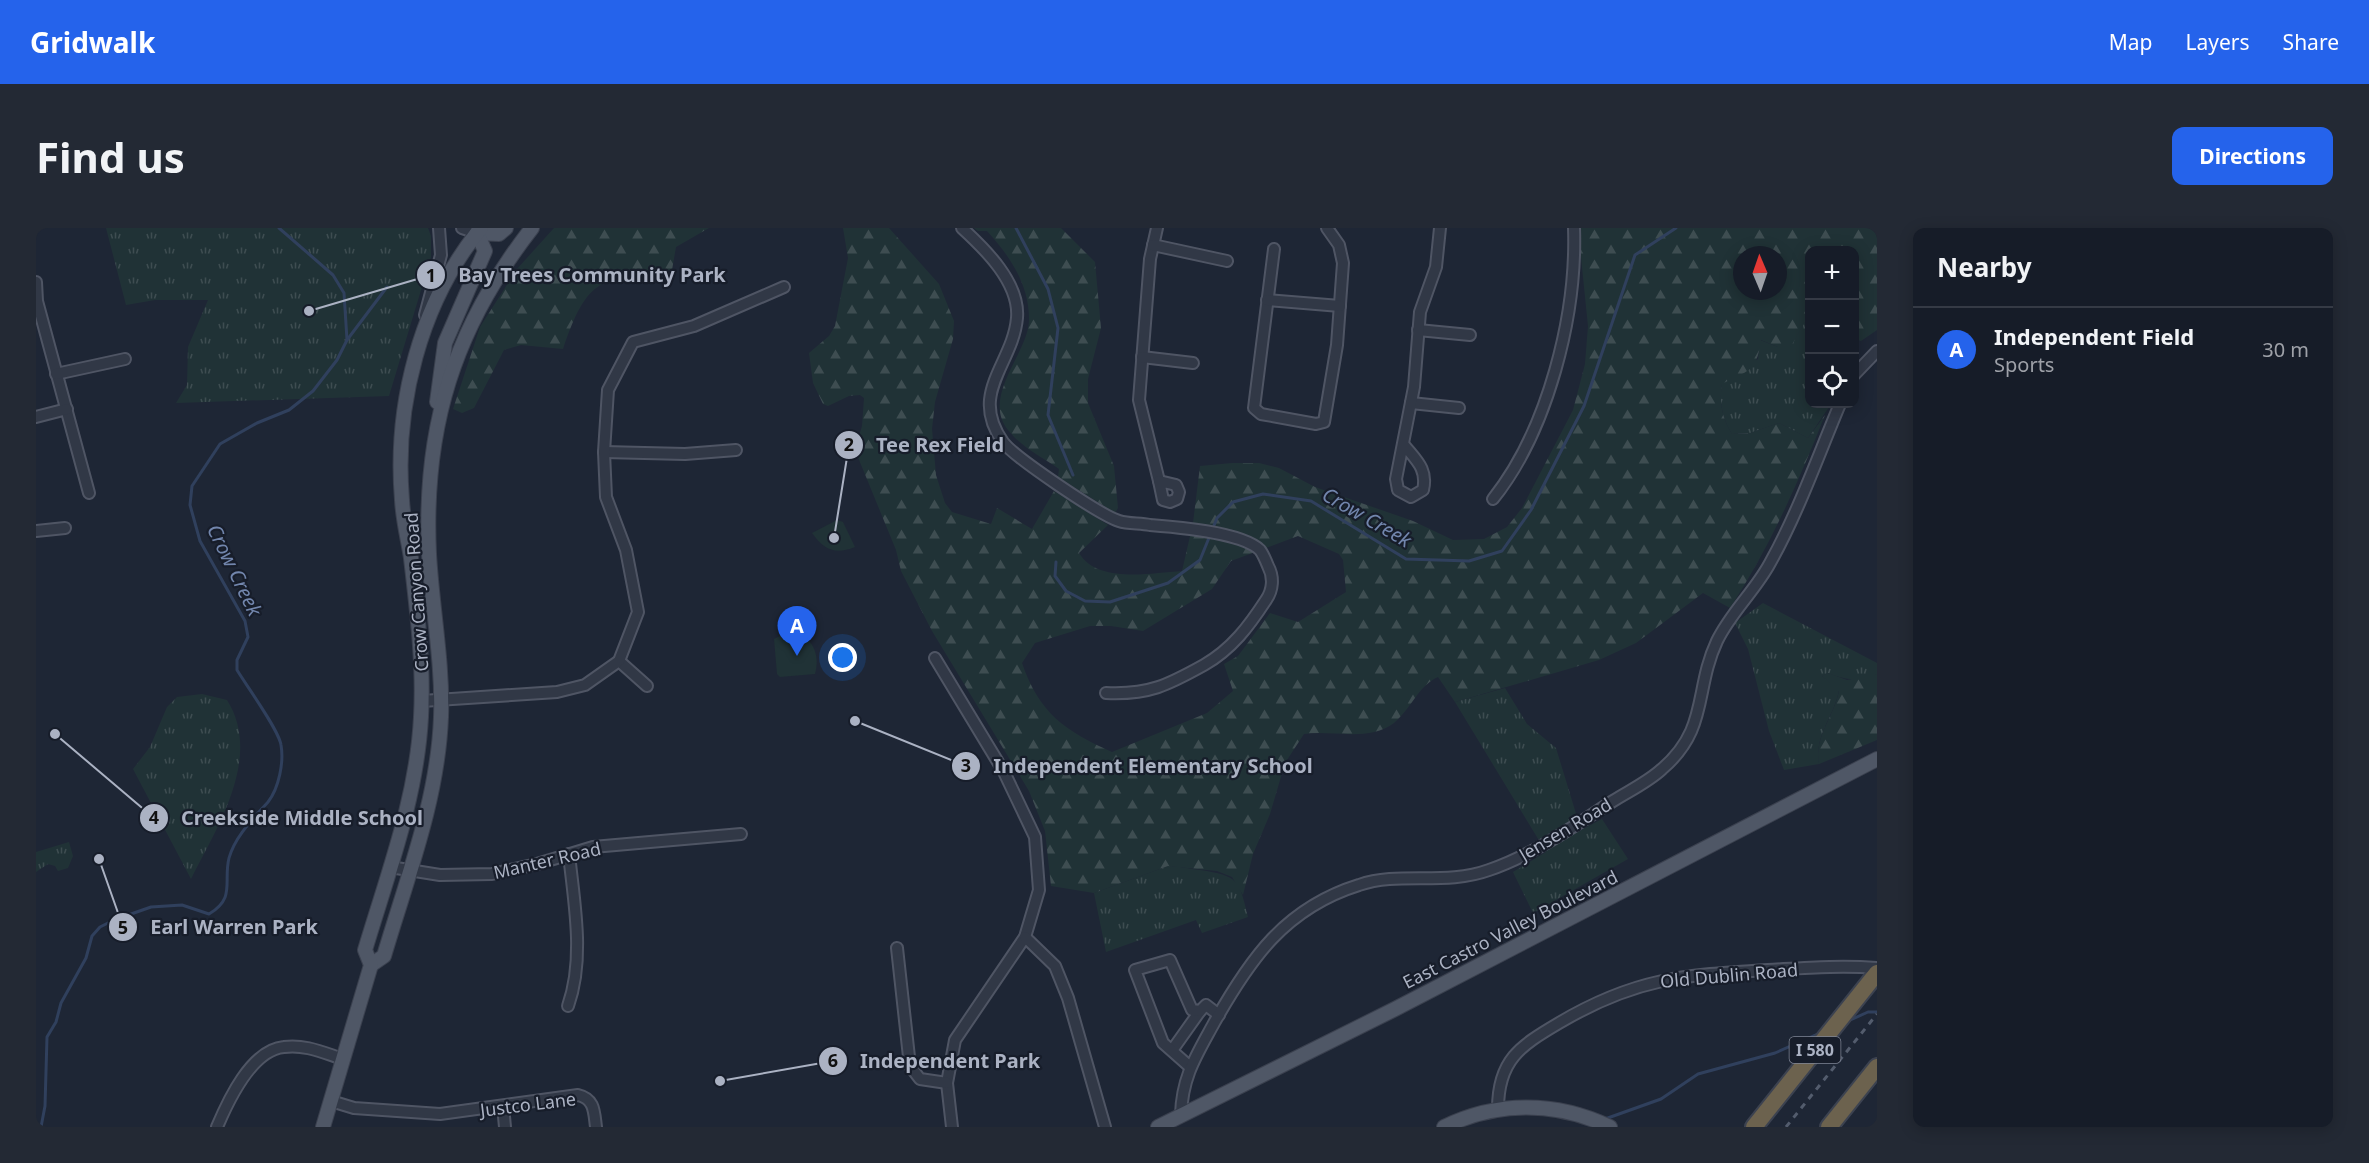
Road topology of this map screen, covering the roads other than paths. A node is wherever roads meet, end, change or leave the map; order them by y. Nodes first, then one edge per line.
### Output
1 (439, 228) edge
2 (462, 228) edge
3 (506, 228) edge
4 (532, 228) edge
5 (962, 228) edge
6 (1157, 228) edge
7 (1327, 228) edge
8 (1440, 228) edge
9 (1574, 228) edge
10 (477, 230) edge
11 (1153, 245) junction
12 (1274, 249) dead end
13 (1227, 261) dead end
14 (36, 282) edge
15 (784, 287) dead end
16 (1266, 300) junction
17 (37, 301) edge
18 (1340, 306) junction
19 (1418, 330) junction
20 (1470, 335) dead end
21 (418, 347) junction
22 (1877, 351) edge
23 (1142, 357) junction
24 (125, 358) dead end
25 (1193, 363) dead end
26 (1859, 370) edge
27 (56, 374) junction
28 (1411, 403) junction
29 (1460, 408) dead end
30 (1838, 408) edge
31 (67, 409) junction
32 (36, 417) edge
33 (436, 425) junction
34 (1404, 445) dead end
35 (736, 450) dead end
36 (604, 452) junction
37 (1159, 481) dead end
38 (89, 493) dead end
39 (1493, 499) dead end
40 (64, 528) dead end
41 (36, 531) edge
42 (935, 658) dead end
43 (619, 661) junction
44 (647, 686) dead end
45 (1106, 693) dead end
46 (422, 701) junction
47 (441, 701) junction
48 (1877, 759) edge
49 (741, 834) dead end
50 (569, 854) junction
51 (390, 867) junction
52 (409, 871) junction
53 (1025, 937) junction
54 (897, 948) dead end
55 (372, 965) junction
56 (1877, 968) edge
57 (1877, 973) edge
58 (568, 1006) dead end
59 (1200, 1011) junction
60 (1219, 1015) junction
61 (1173, 1049) junction
62 (344, 1059) junction
63 (1190, 1066) junction
64 (1877, 1067) edge
65 (947, 1083) junction
66 (331, 1101) junction
67 (503, 1106) junction
68 (1504, 1108) junction
69 (1184, 1121) edge
70 (1833, 1122) edge
71 (217, 1127) edge
72 (323, 1127) edge
73 (505, 1127) edge
74 (596, 1127) edge
75 (952, 1127) edge
76 (1105, 1127) edge
77 (1158, 1127) edge
78 (1444, 1127) edge
79 (1610, 1127) edge
80 (1754, 1127) edge

1 - 21 street
2 - 10 street
3 - 10 main road
4 - 33 main road, Crow Canyon Road
5 - 45 street
6 - 11 street
7 - 18 street
8 - 19 street
9 - 39 street
10 - 21 main road, Crow Canyon Road
10 - 33 main road
11 - 13 street
11 - 23 street
12 - 16 street
14 - 17 street
15 - 36 street
16 - 18 street
16 - 18 street
17 - 27 street
19 - 20 street
19 - 28 street
21 - 46 main road, Crow Canyon Road
22 - 26 street
23 - 25 street
23 - 37 street
24 - 27 street
27 - 31 street
28 - 29 street
28 - 34 street
30 - 60 street, Jensen Road
31 - 32 street
31 - 38 street
33 - 47 main road, Crow Canyon Road
35 - 36 street
36 - 43 street
40 - 41 street
42 - 53 street
43 - 44 street
43 - 47 street
46 - 47 street
46 - 51 main road, Crow Canyon Road
47 - 52 main road, Crow Canyon Road
48 - 69 main road, East Castro Valley Boulevard
49 - 50 street, Manter Road
50 - 52 street, Manter Road
50 - 58 street
51 - 52 street, Manter Road
51 - 55 main road, Crow Canyon Road
52 - 55 main road, Crow Canyon Road
53 - 65 street
53 - 76 street
54 - 65 street
55 - 62 main road, Crow Canyon Road
56 - 68 street, Old Dublin Road
57 - 80 highway, I 580
59 - 60 street
59 - 61 street
59 - 61 street
60 - 63 street, Jensen Road
61 - 63 street
62 - 66 main road, Crow Canyon Road
62 - 71 street
63 - 69 street, Jensen Road
64 - 70 highway
65 - 75 street
66 - 67 street, Justco Lane
66 - 72 main road, Crow Canyon Road
67 - 73 street
67 - 74 street, Justco Lane
68 - 78 main road
68 - 79 main road
69 - 77 main road, East Castro Valley Boulevard

